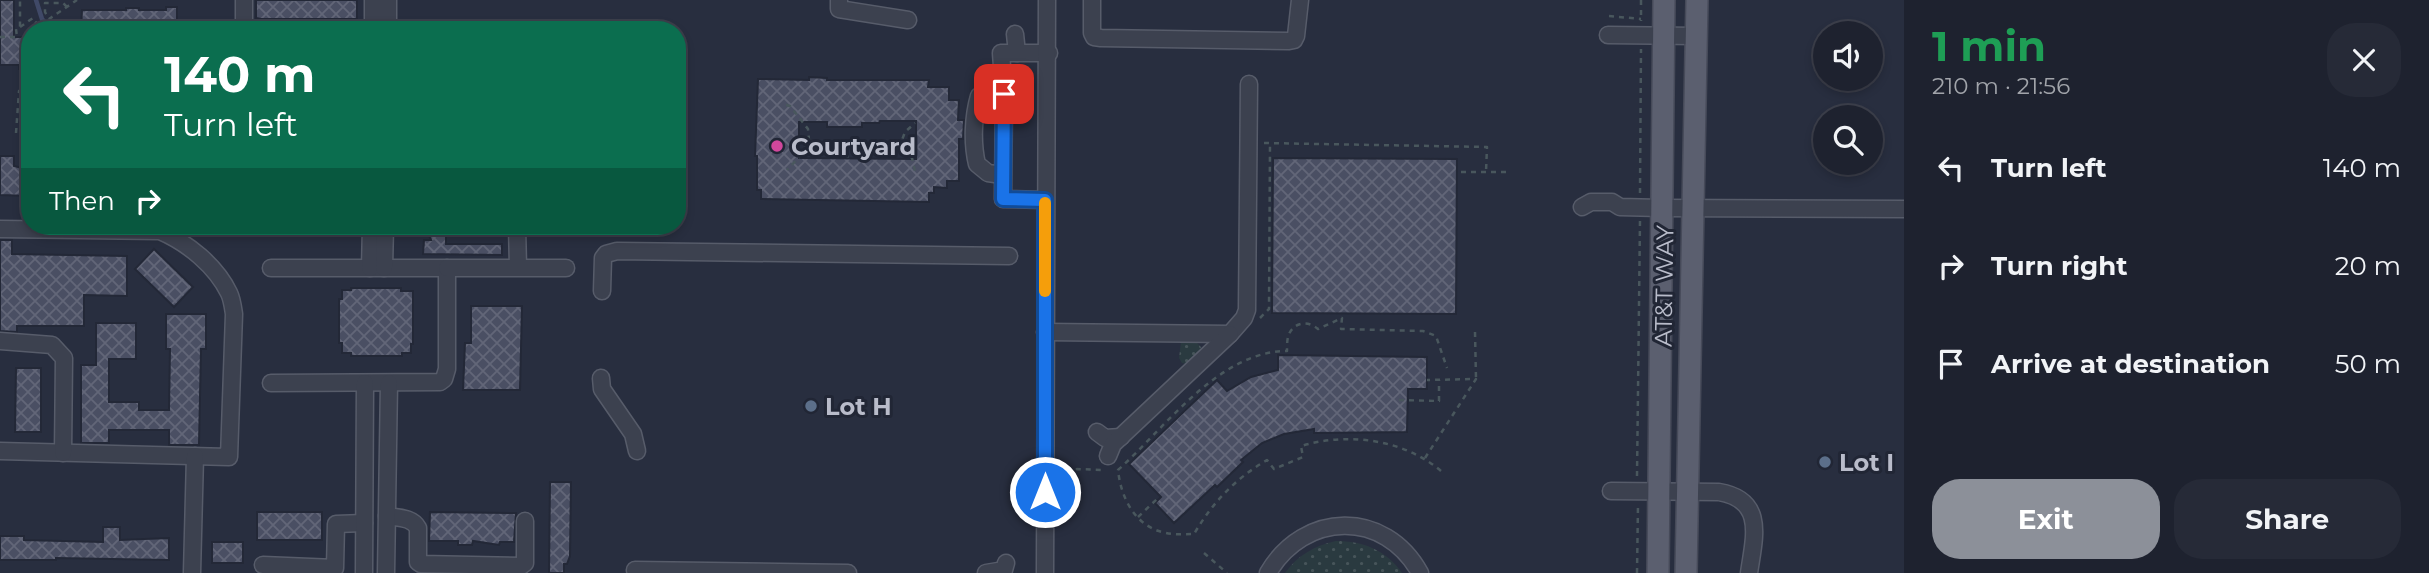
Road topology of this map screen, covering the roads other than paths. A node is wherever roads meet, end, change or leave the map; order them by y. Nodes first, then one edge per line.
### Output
1 (244, 0) edge
2 (373, 0) edge
3 (388, 0) edge
4 (839, 0) edge
5 (1047, 0) edge
6 (1092, 0) edge
7 (1300, 0) edge
8 (1664, 0) edge
9 (1696, 0) edge
10 (908, 20) dead end
11 (244, 21) edge
12 (373, 21) edge
13 (388, 21) edge
14 (1015, 34) dead end
15 (1608, 35) dead end
16 (1663, 36) junction
17 (1696, 36) junction
18 (1017, 53) junction
19 (1049, 53) junction
20 (1249, 84) dead end
21 (1004, 94) junction
22 (1002, 175) junction
23 (1045, 200) junction
24 (1576, 207) dead end
25 (1692, 208) junction
26 (1904, 209) edge
27 (1651, 212) junction
28 (0, 229) edge
29 (21, 229) edge
30 (168, 235) edge
31 (372, 235) edge
32 (383, 235) edge
33 (517, 235) edge
34 (1009, 256) dead end
35 (518, 267) junction
36 (271, 268) dead end
37 (377, 268) junction
38 (447, 268) junction
39 (566, 268) dead end
40 (602, 291) dead end
41 (1045, 332) junction
42 (1230, 334) junction
43 (0, 341) edge
44 (601, 378) dead end
45 (271, 383) dead end
46 (365, 383) junction
47 (389, 383) junction
48 (1097, 432) dead end
49 (1121, 437) junction
50 (636, 450) dead end
51 (0, 451) edge
52 (63, 453) junction
53 (203, 457) junction
54 (1107, 463) road end
55 (1611, 491) dead end
56 (1659, 491) junction
57 (1687, 491) junction
58 (387, 516) junction
59 (525, 521) dead end
60 (364, 523) junction
61 (1006, 564) dead end
62 (263, 565) dead end
63 (470, 569) edge
64 (635, 570) dead end
65 (192, 573) edge
66 (364, 573) edge
67 (386, 573) edge
68 (848, 573) edge
69 (986, 573) edge
70 (1045, 573) edge
71 (1268, 573) edge
72 (1420, 573) edge
73 (1658, 573) edge
74 (1686, 573) edge
75 (1749, 573) edge

1 - 11 street
2 - 12 street
3 - 13 street
4 - 10 street
5 - 19 street
6 - 7 street
8 - 16 main road, AT&T WAY
9 - 17 main road, AT&T WAY
14 - 18 street
15 - 16 street
16 - 17 street
16 - 27 main road, AT&T WAY
17 - 25 main road, AT&T WAY
18 - 19 street
18 - 21 street
19 - 23 street
20 - 42 street
21 - 22 street
21 - 22 street
22 - 23 street
23 - 41 street
24 - 27 street
25 - 26 street
25 - 27 street
25 - 57 main road, AT&T WAY
27 - 56 main road, AT&T WAY
28 - 29 street
30 - 53 street
31 - 37 street
32 - 37 street
33 - 35 street
34 - 40 street
35 - 38 street
35 - 39 street
36 - 37 street
37 - 38 street
38 - 47 street
41 - 42 street
41 - 70 street
42 - 49 street
43 - 52 street
44 - 50 street
45 - 46 street
46 - 47 street
46 - 60 street
47 - 58 street
48 - 49 street
49 - 54 street
51 - 52 street
52 - 53 street
53 - 65 street
55 - 56 street
56 - 57 street
56 - 73 main road, AT&T WAY
57 - 74 main road, AT&T WAY
57 - 75 street
58 - 63 street
58 - 67 street
59 - 63 street
60 - 62 street
60 - 66 street
61 - 69 street
64 - 68 street
71 - 72 street

